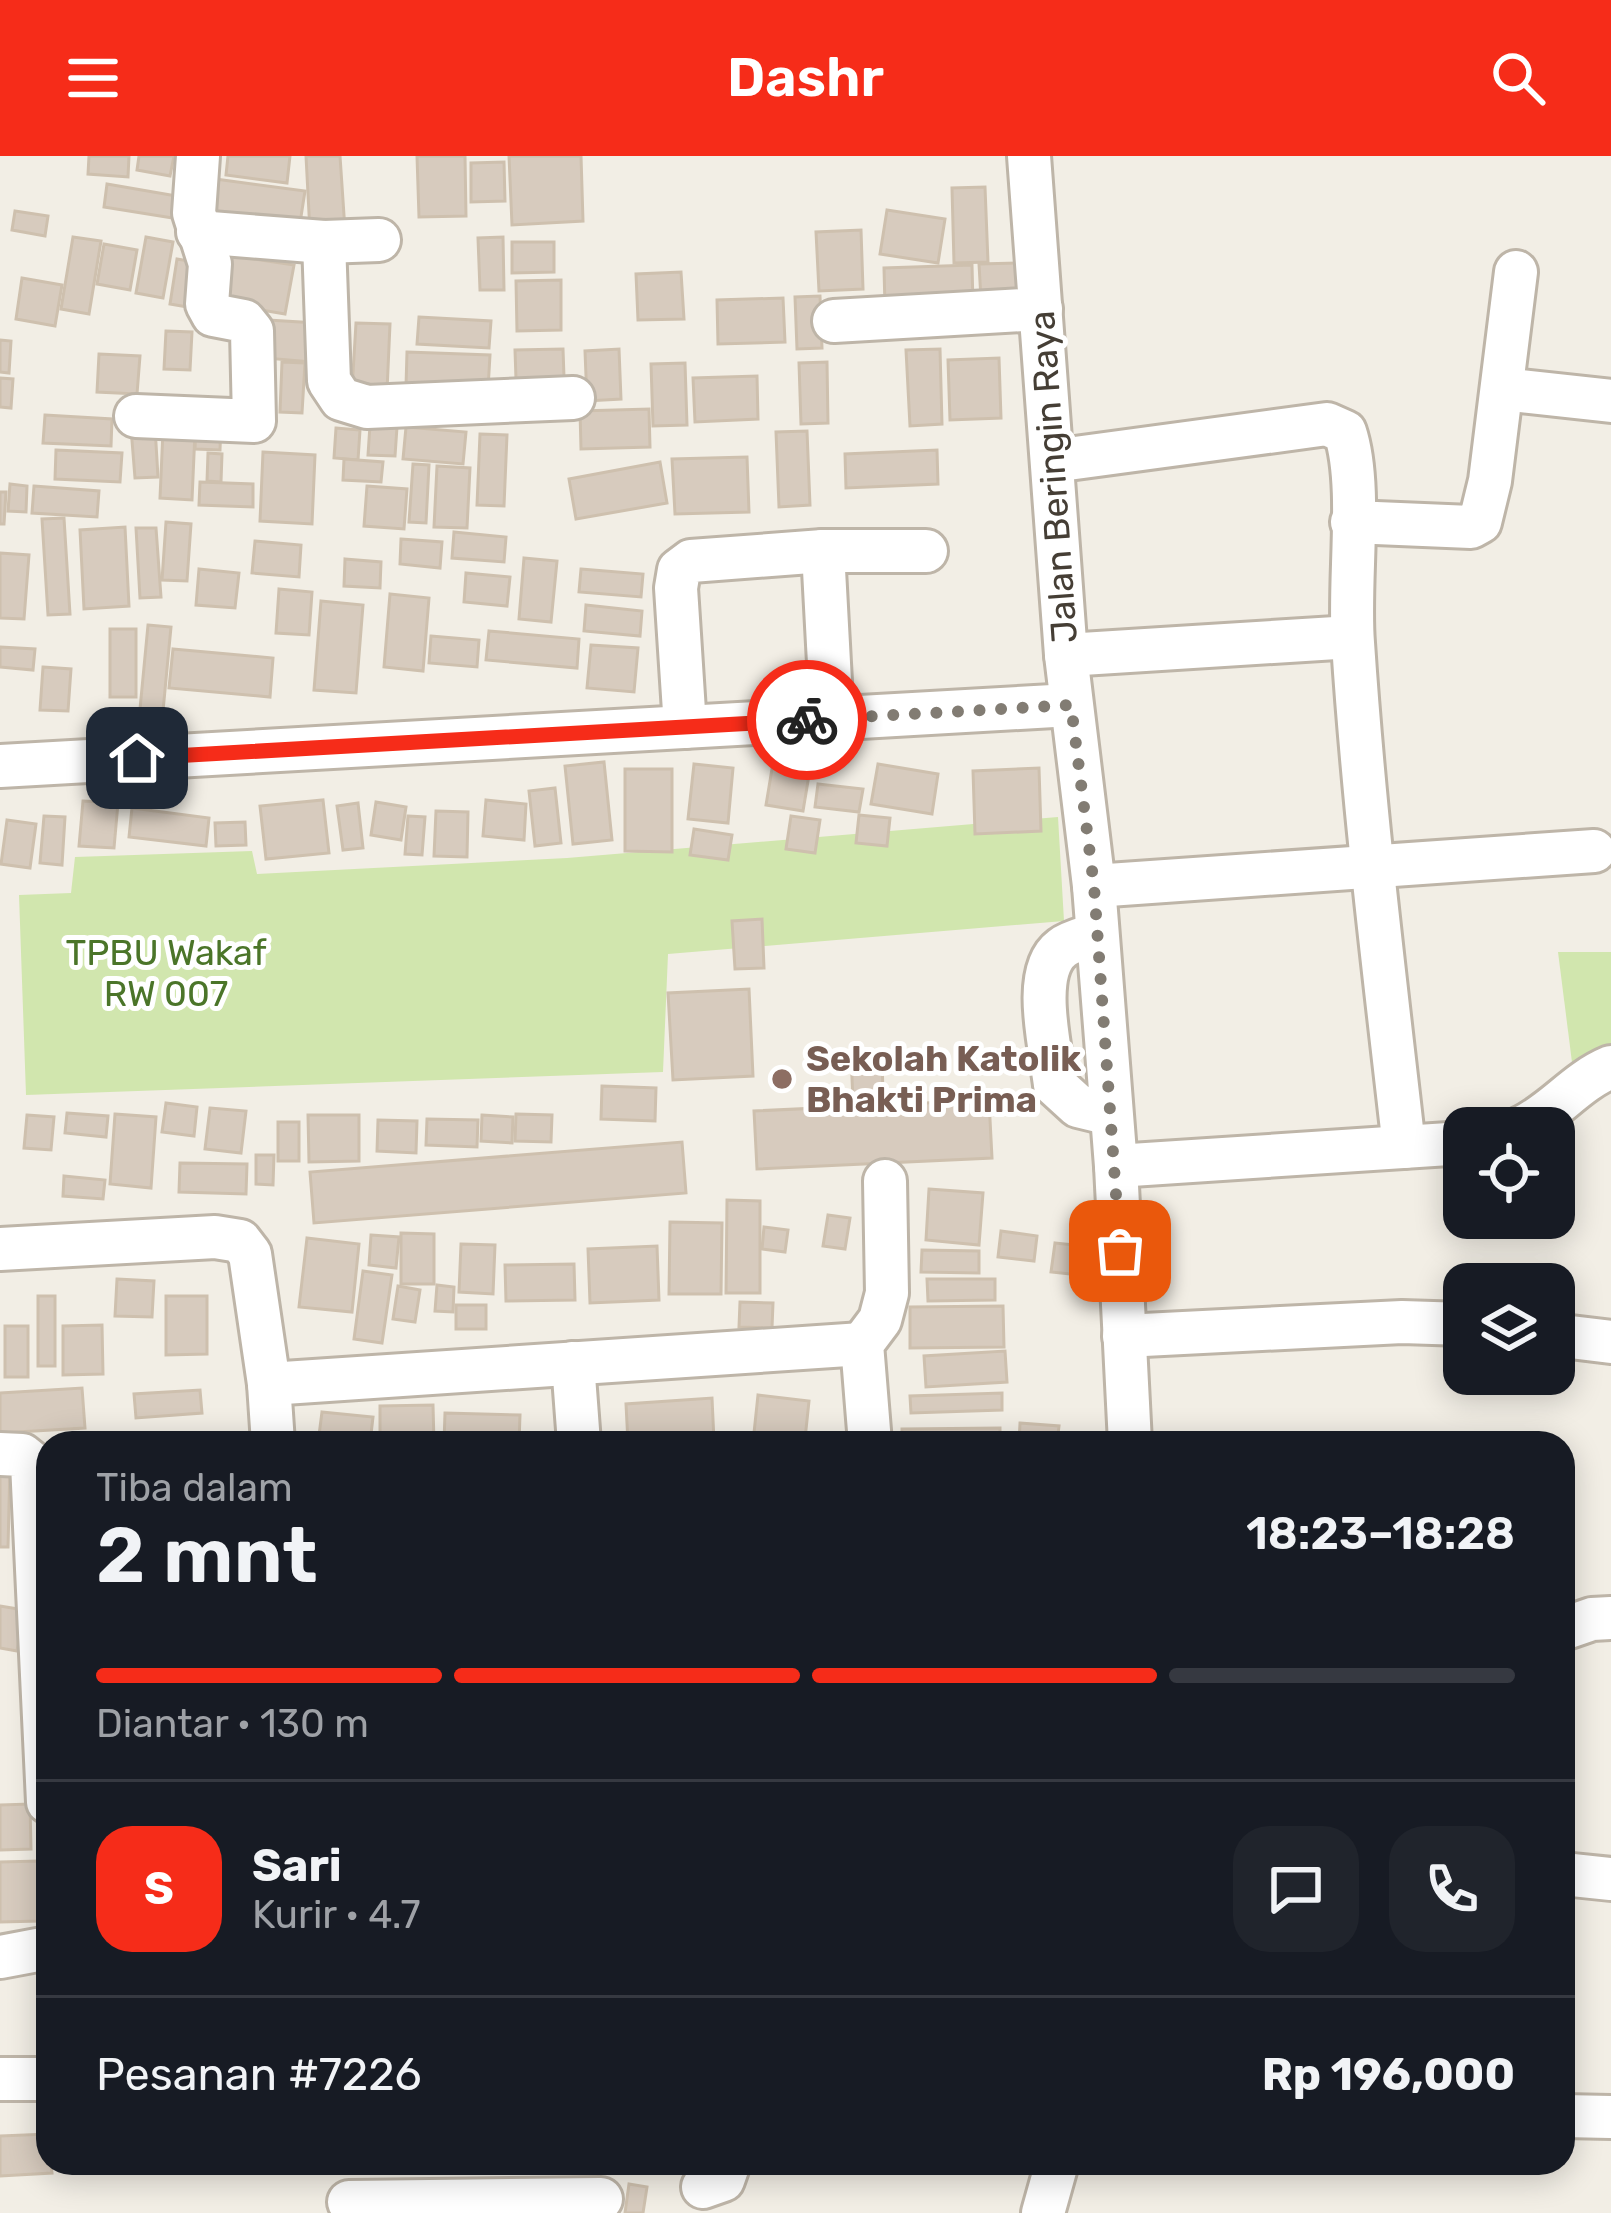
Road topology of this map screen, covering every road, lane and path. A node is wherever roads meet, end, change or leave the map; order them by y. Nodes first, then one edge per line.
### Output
1 (198, 156) edge
2 (1029, 156) edge
3 (198, 232) junction
4 (379, 240) dead end
5 (325, 242) junction
6 (1516, 272) dead end
7 (1041, 309) junction
8 (834, 321) dead end
9 (1502, 389) junction
10 (572, 398) dead end
11 (1611, 401) edge
12 (136, 416) dead end
13 (1053, 461) junction
14 (1352, 522) junction
15 (823, 551) junction
16 (926, 551) dead end
17 (1352, 637) junction
18 (1066, 655) junction
19 (1071, 705) junction
20 (832, 718) junction
21 (686, 727) junction
22 (0, 766) edge
23 (1594, 851) dead end
24 (1372, 865) junction
25 (1094, 886) junction
26 (1097, 934) junction
27 (1611, 1067) edge
28 (1554, 1107) edge
29 (1111, 1114) junction
30 (1443, 1144) edge
31 (1404, 1147) junction
32 (1116, 1166) junction
33 (886, 1181) dead end
34 (0, 1249) edge
35 (1443, 1323) edge
36 (1124, 1336) junction
37 (1575, 1338) edge
38 (1611, 1342) edge
39 (862, 1344) junction
40 (573, 1363) junction
41 (269, 1384) junction
42 (271, 1431) edge
43 (578, 1431) edge
44 (869, 1431) edge
45 (1129, 1431) edge
46 (0, 1454) edge
47 (36, 1548) edge
48 (1611, 1618) edge
49 (1575, 1625) edge
50 (1575, 1875) edge
51 (1611, 1879) edge
52 (36, 1950) edge
53 (0, 1957) edge
54 (0, 2079) edge
55 (36, 2079) edge
56 (1575, 2116) edge
57 (1611, 2117) edge
58 (1054, 2175) edge
59 (347, 2193) edge
60 (602, 2199) dead end
61 (1043, 2213) edge

1 - 3 street
2 - 7 street, Jalan Beringin Raya
3 - 5 street
3 - 12 street
4 - 5 street
5 - 10 street
6 - 9 street
7 - 8 street
7 - 13 street, Jalan Beringin Raya
9 - 11 street
9 - 14 street
13 - 14 street
13 - 18 street, Jalan Beringin Raya
14 - 17 street
15 - 16 street
15 - 20 street
15 - 21 street
17 - 18 street
17 - 24 street
18 - 19 street, Jalan Beringin Raya
19 - 20 street
19 - 25 street, Jalan Beringin Raya
20 - 21 street
21 - 22 street
23 - 24 street
24 - 25 street
24 - 31 street
25 - 26 street, Jalan Beringin Raya
26 - 29 street, Jalan Beringin Raya
26 - 29 street
27 - 28 street
29 - 32 street, Jalan Beringin Raya
30 - 31 street
31 - 32 street
32 - 36 street, Jalan Beringin Raya
33 - 39 street
34 - 41 street
35 - 36 street
36 - 45 street, Jalan Beringin Raya
37 - 38 street
39 - 40 street
39 - 44 street
40 - 41 street
40 - 43 street
41 - 42 street
46 - 47 street
48 - 49 street
50 - 51 street
52 - 53 street
54 - 55 street
56 - 57 street
58 - 61 street
59 - 60 street

